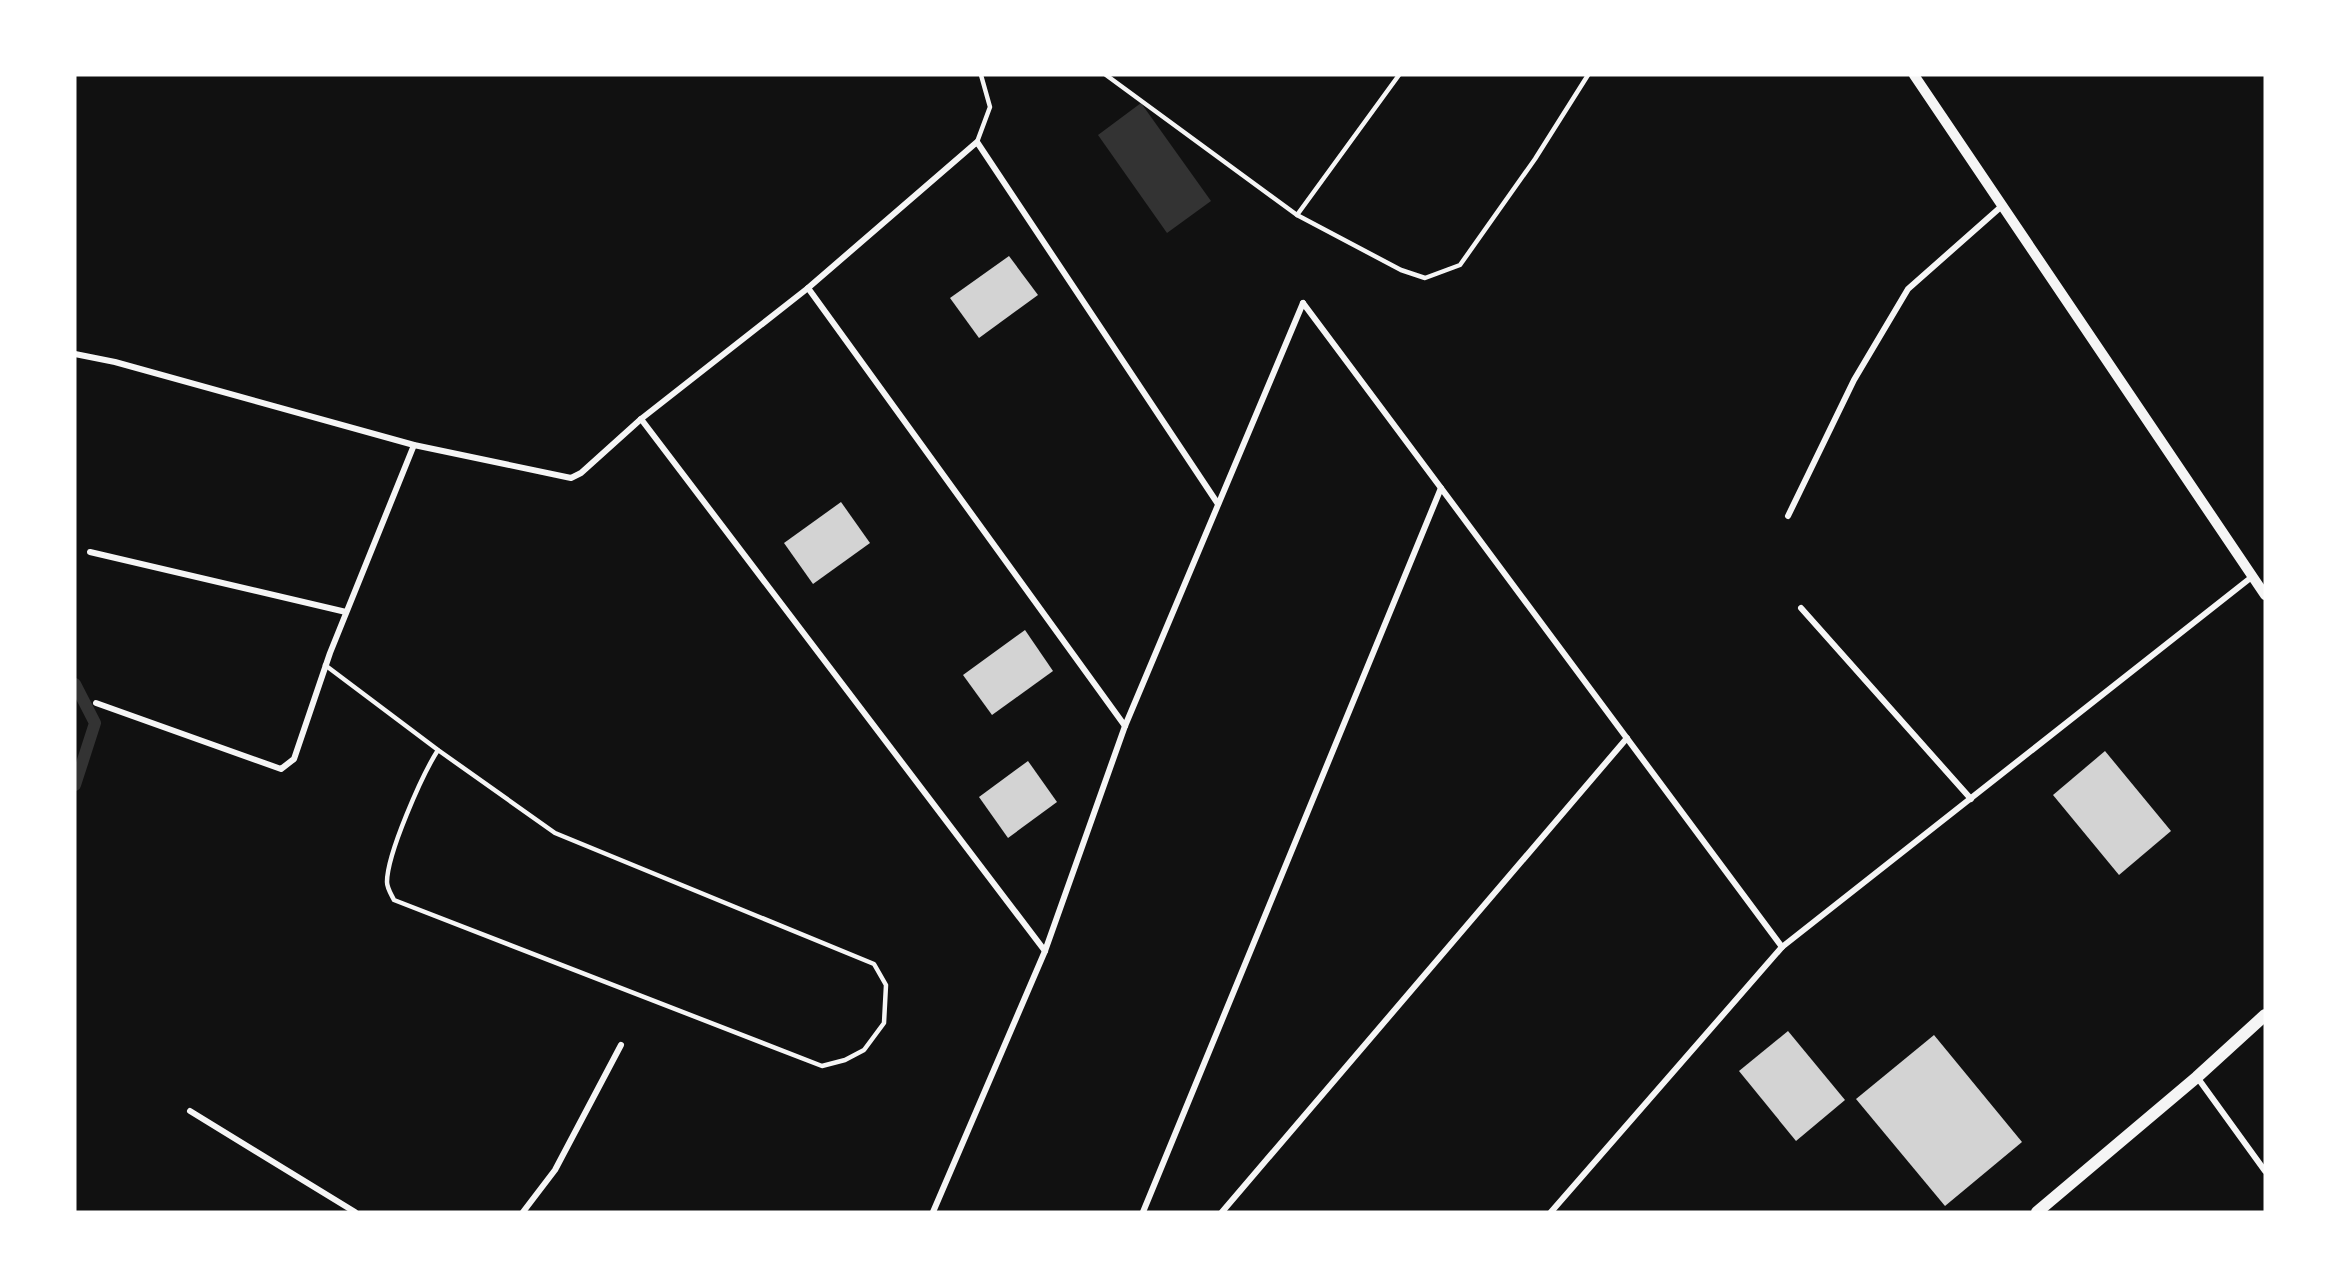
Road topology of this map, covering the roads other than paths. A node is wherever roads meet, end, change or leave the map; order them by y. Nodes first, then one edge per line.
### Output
1 (981, 75) edge
2 (1106, 75) edge
3 (1399, 75) edge
4 (1588, 75) edge
5 (1914, 75) edge
6 (977, 142) junction
7 (2003, 205) junction
8 (1297, 215) junction
9 (808, 288) junction
10 (75, 354) edge
11 (641, 419) junction
12 (414, 445) junction
13 (1441, 488) junction
14 (1218, 504) junction
15 (1788, 516) dead end
16 (90, 552) dead end
17 (2253, 576) junction
18 (2265, 595) edge
19 (1801, 608) dead end
20 (346, 612) junction
21 (325, 665) junction
22 (96, 703) dead end
23 (1125, 726) junction
24 (1627, 738) junction
25 (438, 750) junction
26 (1971, 799) junction
27 (1782, 947) junction
28 (1045, 951) junction
29 (2265, 1015) edge
30 (621, 1045) dead end
31 (2197, 1077) junction
32 (190, 1111) dead end
33 (2265, 1170) edge
34 (355, 1212) edge
35 (523, 1212) edge
36 (933, 1212) edge
37 (1143, 1212) edge
38 (1222, 1212) edge
39 (1551, 1212) edge
40 (2037, 1212) edge

1 - 6 lane
2 - 8 lane
3 - 8 lane
4 - 8 lane
5 - 7 street
6 - 9 street
6 - 14 street
7 - 15 street
7 - 17 street
9 - 11 street
9 - 23 street
10 - 12 street
11 - 12 street
11 - 28 street
12 - 20 street
13 - 14 street
13 - 24 street
13 - 37 street
14 - 23 street
16 - 20 street
17 - 18 street
17 - 26 street
19 - 26 street
20 - 21 street
21 - 22 street
21 - 25 lane
23 - 28 street
24 - 27 street
24 - 38 street
25 - 25 lane
26 - 27 street
27 - 39 street
28 - 36 street
29 - 31 main road
30 - 35 street
31 - 33 street
31 - 40 main road
32 - 34 street

